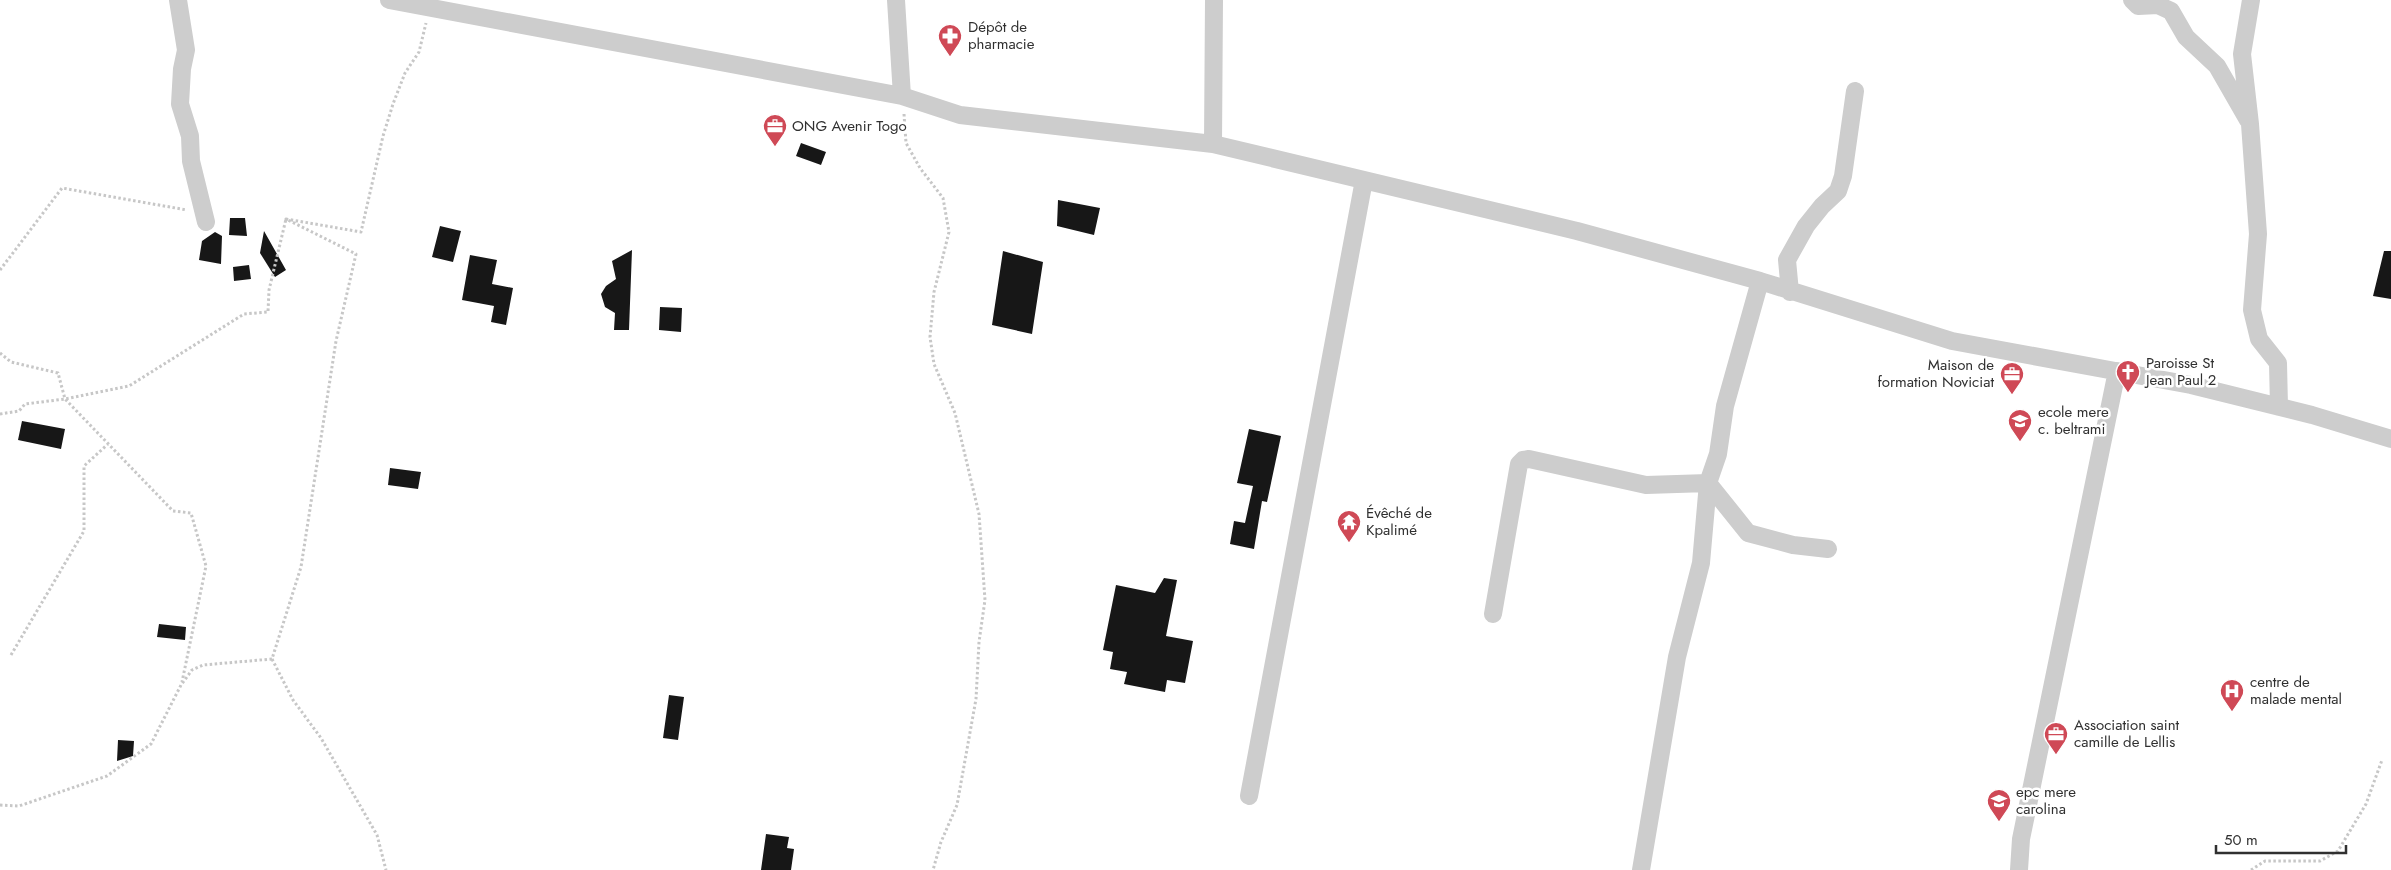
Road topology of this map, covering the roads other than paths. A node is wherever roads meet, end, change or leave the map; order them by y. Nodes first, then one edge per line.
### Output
1 (178, 0) edge
2 (388, 0) edge
3 (896, 0) edge
4 (1214, 0) edge
5 (2132, 0) edge
6 (2251, 0) edge
7 (1855, 91) dead end
8 (902, 96) junction
9 (2250, 124) junction
10 (1213, 144) junction
11 (1364, 180) junction
12 (205, 217) road end
13 (1760, 281) junction
14 (1790, 292) junction
15 (2117, 371) junction
16 (2279, 407) junction
17 (2391, 439) edge
18 (1708, 483) junction
19 (1828, 548) dead end
20 (1493, 614) dead end
21 (1250, 796) dead end
22 (2020, 869) edge
23 (1641, 870) edge

1 - 12 street
2 - 8 street
3 - 8 street
4 - 10 street
5 - 9 street
6 - 9 street
7 - 14 street
8 - 10 street
9 - 16 street
10 - 11 street
11 - 13 street
11 - 21 street
13 - 14 street
13 - 18 street
14 - 15 street
15 - 16 street
15 - 22 street
16 - 17 street
18 - 19 street
18 - 20 street
18 - 23 street

